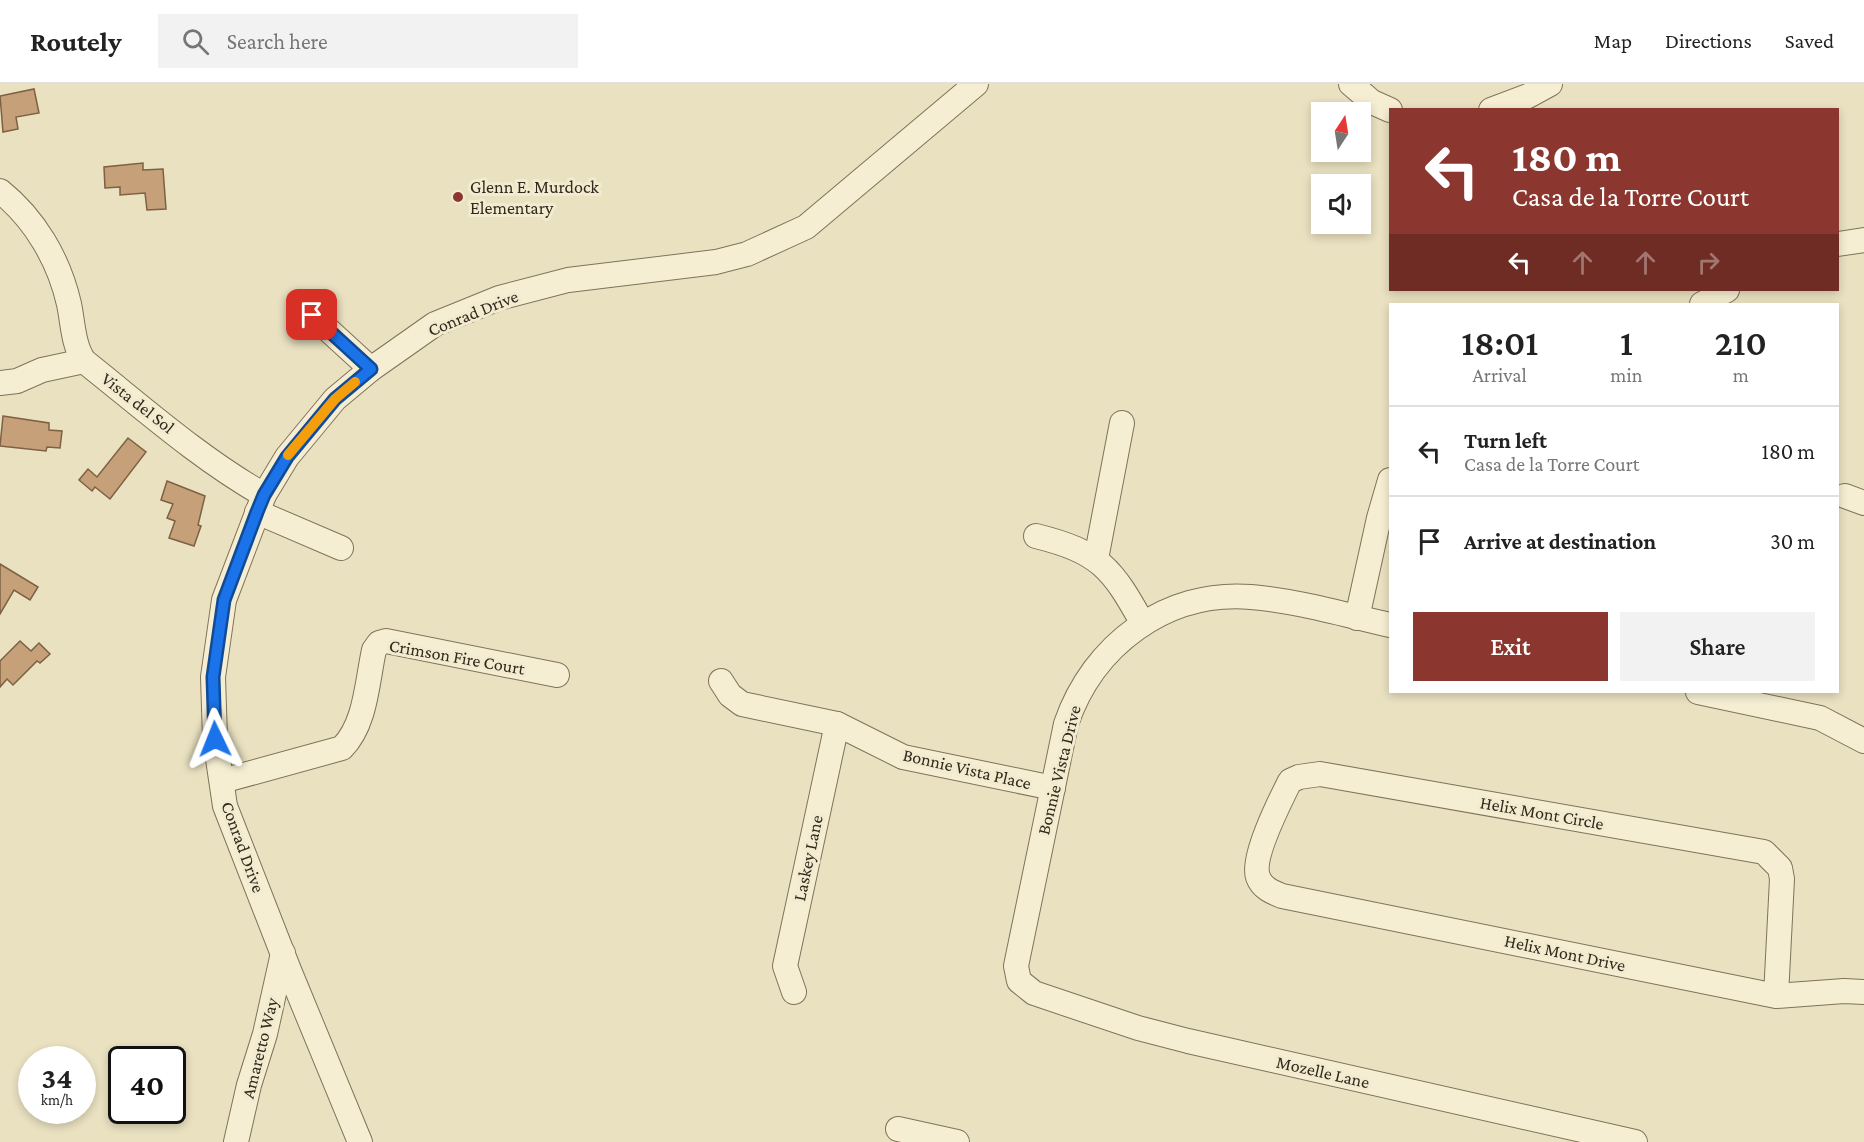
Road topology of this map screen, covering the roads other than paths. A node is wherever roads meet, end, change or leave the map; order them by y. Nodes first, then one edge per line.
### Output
1 (976, 84) edge
2 (1351, 84) edge
3 (1550, 84) edge
4 (1496, 108) edge
5 (1389, 110) edge
6 (0, 191) edge
7 (1864, 240) edge
8 (1839, 244) edge
9 (1725, 291) edge
10 (1704, 303) edge
11 (312, 315) dead end
12 (84, 361) junction
13 (371, 369) junction
14 (0, 383) edge
15 (1122, 423) dead end
16 (1389, 483) edge
17 (260, 503) junction
18 (1036, 536) dead end
19 (341, 548) dead end
20 (1096, 559) junction
21 (1357, 618) junction
22 (1143, 624) junction
23 (1389, 625) edge
24 (557, 675) dead end
25 (721, 681) dead end
26 (1703, 693) edge
27 (837, 724) junction
28 (1864, 741) edge
29 (222, 781) junction
30 (1053, 788) junction
31 (1268, 891) joint
32 (283, 953) junction
33 (1019, 981) joint
34 (794, 992) dead end
35 (1864, 992) edge
36 (1776, 996) junction
37 (898, 1129) dead end
38 (236, 1142) edge
39 (360, 1142) edge
40 (957, 1142) edge
41 (1635, 1142) edge

1 - 13 street, Conrad Drive
2 - 5 street
3 - 4 street
6 - 12 street
7 - 8 street
9 - 10 street
11 - 13 street
12 - 14 street, Vista del Sol
12 - 17 street, Vista del Sol
13 - 17 street, Conrad Drive
15 - 20 street
16 - 21 street
17 - 19 street, Vista del Sol
17 - 29 street, Conrad Drive
18 - 20 street
20 - 22 street
21 - 22 street, Bonnie Vista Drive
21 - 23 street, Bonnie Vista Drive
22 - 30 street, Bonnie Vista Drive
24 - 29 street, Crimson Fire Court
25 - 27 street, Bonnie Vista Place
26 - 28 street
27 - 30 street, Bonnie Vista Place
27 - 34 street, Laskey Lane
29 - 32 street, Conrad Drive
30 - 33 street, Bonnie Vista Drive
31 - 36 street, Helix Mont Drive
31 - 36 street, Helix Mont Circle
32 - 38 street, Amaretto Way
32 - 39 street, Conrad Drive
33 - 41 street, Mozelle Lane
35 - 36 street, Helix Mont Drive
37 - 40 street

